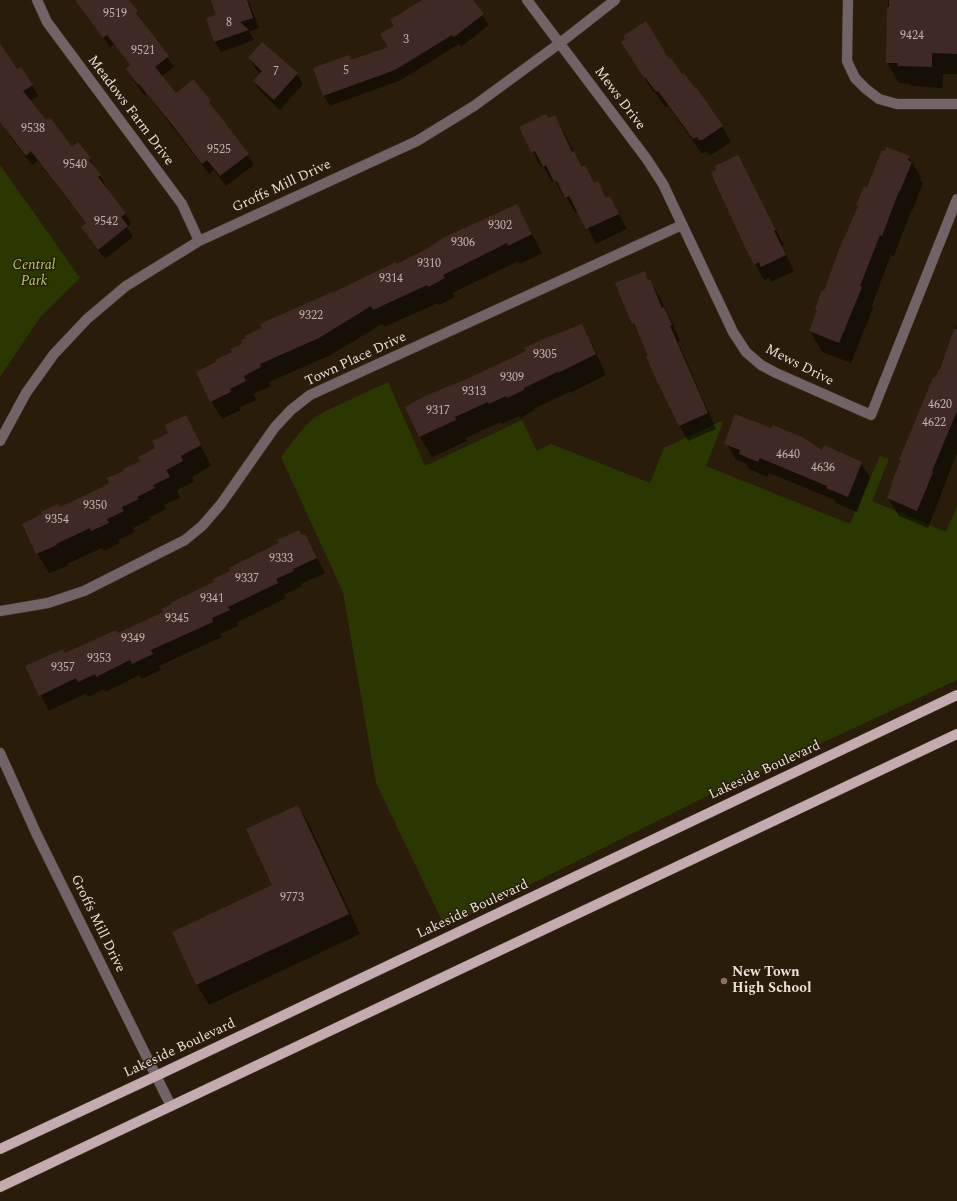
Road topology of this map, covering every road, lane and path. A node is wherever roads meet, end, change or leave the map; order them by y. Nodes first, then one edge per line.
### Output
1 (37, 0) edge
2 (527, 0) edge
3 (615, 0) edge
4 (848, 0) edge
5 (560, 43) junction
6 (957, 104) edge
7 (957, 198) edge
8 (682, 224) junction
9 (199, 241) junction
10 (0, 440) edge
11 (0, 611) edge
12 (957, 695) edge
13 (957, 734) edge
14 (0, 753) edge
15 (156, 1076) junction
16 (171, 1106) junction
17 (0, 1149) edge
18 (0, 1187) edge

1 - 9 street, Meadows Farm Drive
2 - 5 street
3 - 5 street, Groffs Mill Drive
4 - 6 street
5 - 8 street, Mews Drive
5 - 9 street, Groffs Mill Drive
7 - 8 street, Mews Drive
8 - 11 street, Town Place Drive
9 - 10 street, Groffs Mill Drive
12 - 15 main road, Lakeside Boulevard
13 - 16 main road
14 - 15 street, Groffs Mill Drive
15 - 16 street, Groffs Mill Drive
15 - 17 main road, Lakeside Boulevard
16 - 18 main road

